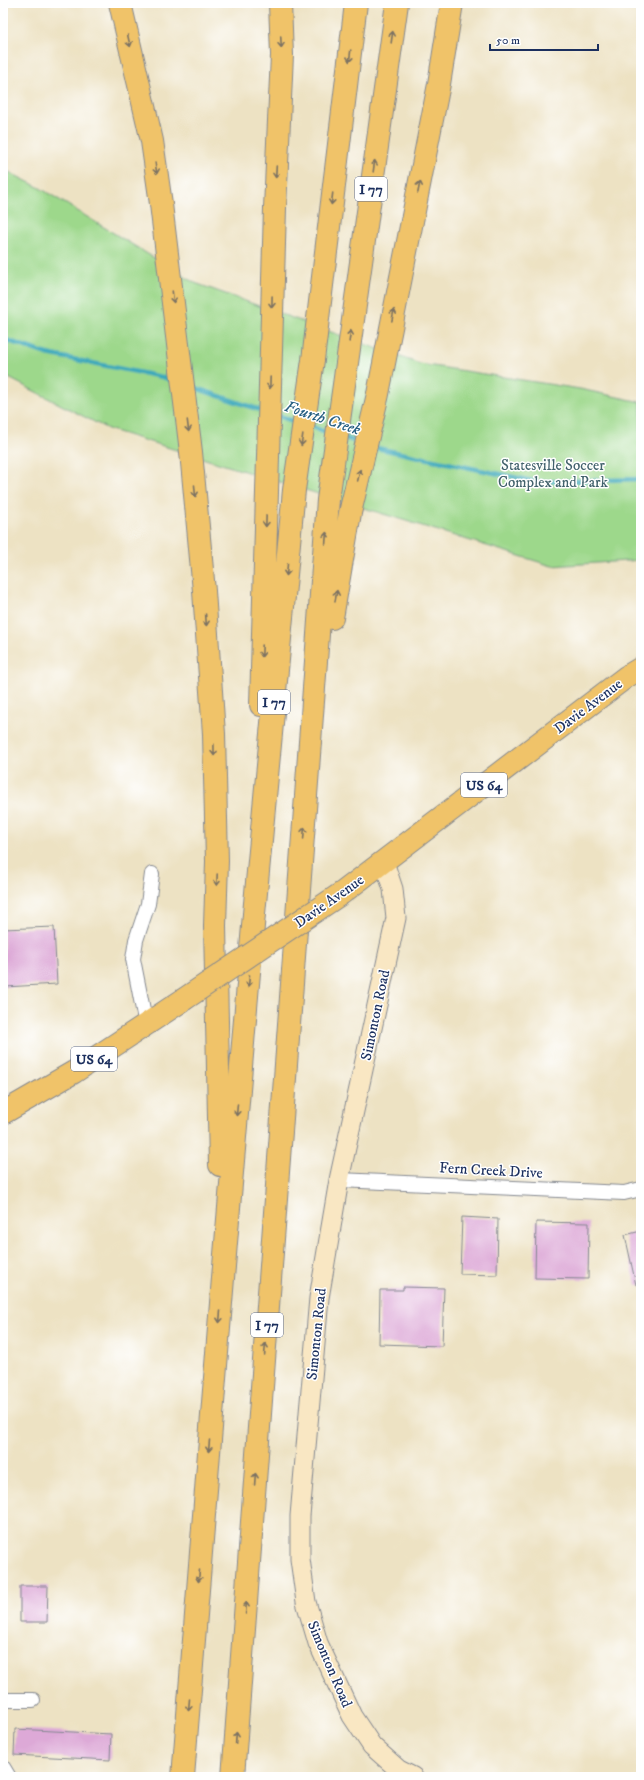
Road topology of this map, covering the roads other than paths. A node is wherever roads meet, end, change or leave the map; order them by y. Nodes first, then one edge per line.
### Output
1 (120, 3) edge
2 (280, 3) edge
3 (356, 3) edge
4 (397, 3) edge
5 (452, 3) edge
6 (459, 3) edge
7 (439, 84) junction
8 (641, 668) edge
9 (311, 744) junction
10 (384, 862) junction
11 (152, 874) dead end
12 (254, 914) junction
13 (146, 1025) junction
14 (3, 1113) edge
15 (339, 1180) junction
16 (641, 1189) edge
17 (223, 1278) junction
18 (3, 1700) edge
19 (33, 1700) dead end
20 (3, 1767) edge
21 (9, 1777) edge
22 (183, 1777) edge
23 (233, 1777) edge
24 (413, 1777) edge

1 -> 17 main road
2 -> 12 main road
3 -> 12 main road, I 77
9 -> 4 main road, I 77
5 - 7 main road
6 - 7 main road
9 -> 7 main road
8 - 10 main road, Davie Avenue / US 64
23 -> 9 main road, I 77
10 - 13 main road, Davie Avenue / US 64, bridge
10 - 15 street, Simonton Road
11 - 13 street
12 -> 17 main road, I 77
13 - 14 main road, Davie Avenue / US 64
15 - 16 street, Fern Creek Drive
15 - 24 street, Simonton Road
17 -> 22 main road, I 77
18 - 19 street
20 - 21 street

